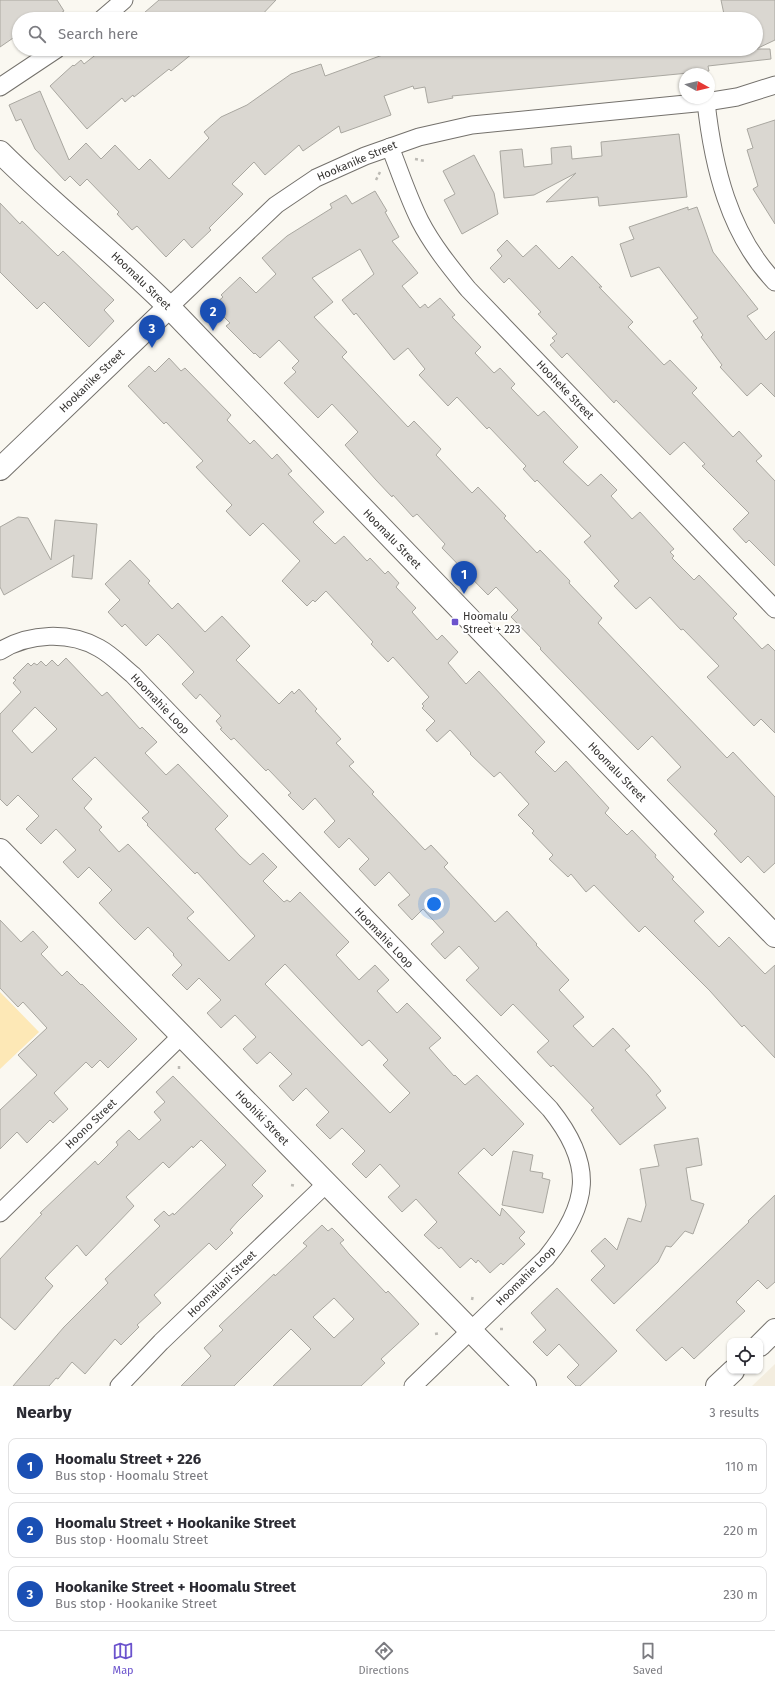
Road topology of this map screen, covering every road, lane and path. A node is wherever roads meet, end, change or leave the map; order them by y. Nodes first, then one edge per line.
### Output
1 (124, 0) edge
2 (110, 12) edge
3 (46, 56) edge
4 (775, 85) edge
5 (0, 87) edge
6 (715, 101) edge
7 (685, 104) edge
8 (706, 104) edge
9 (390, 147) junction
10 (0, 152) edge
11 (415, 159) dead end
12 (425, 161) dead end
13 (380, 172) dead end
14 (376, 180) dead end
15 (775, 282) edge
16 (169, 307) junction
17 (0, 469) edge
18 (775, 609) edge
19 (0, 651) edge
20 (0, 850) edge
21 (775, 936) edge
22 (182, 1036) junction
23 (178, 1066) dead end
24 (179, 1072) dead end
25 (326, 1184) junction
26 (291, 1185) dead end
27 (296, 1186) dead end
28 (0, 1213) edge
29 (473, 1295) dead end
30 (472, 1300) dead end
31 (500, 1329) dead end
32 (506, 1329) dead end
33 (775, 1330) edge
34 (470, 1331) junction
35 (435, 1334) dead end
36 (440, 1334) dead end
37 (763, 1342) edge
38 (730, 1374) edge
39 (119, 1386) edge
40 (413, 1386) edge
41 (524, 1386) edge
42 (717, 1386) edge

1 - 2 street
3 - 5 street
4 - 6 street, Hookanike Street
7 - 9 street, Hookanike Street
8 - 15 street
9 - 16 street, Hookanike Street
9 - 18 street, Hooheke Street
10 - 16 street, Hoomalu Street
11 - 12 path
13 - 14 path
16 - 17 street, Hookanike Street
16 - 21 street, Hoomalu Street
19 - 34 street, Hoomahie Loop
20 - 22 street, Hoohiki Street
22 - 25 street, Hoohiki Street
22 - 28 street, Hoono Street
23 - 24 path
25 - 34 street, Hoohiki Street
25 - 39 street, Hoomailani Street
26 - 27 path
29 - 30 path
31 - 32 path
33 - 37 street
34 - 40 street, Hoomahie Loop
34 - 41 street, Hoohiki Street
35 - 36 path
38 - 42 street

